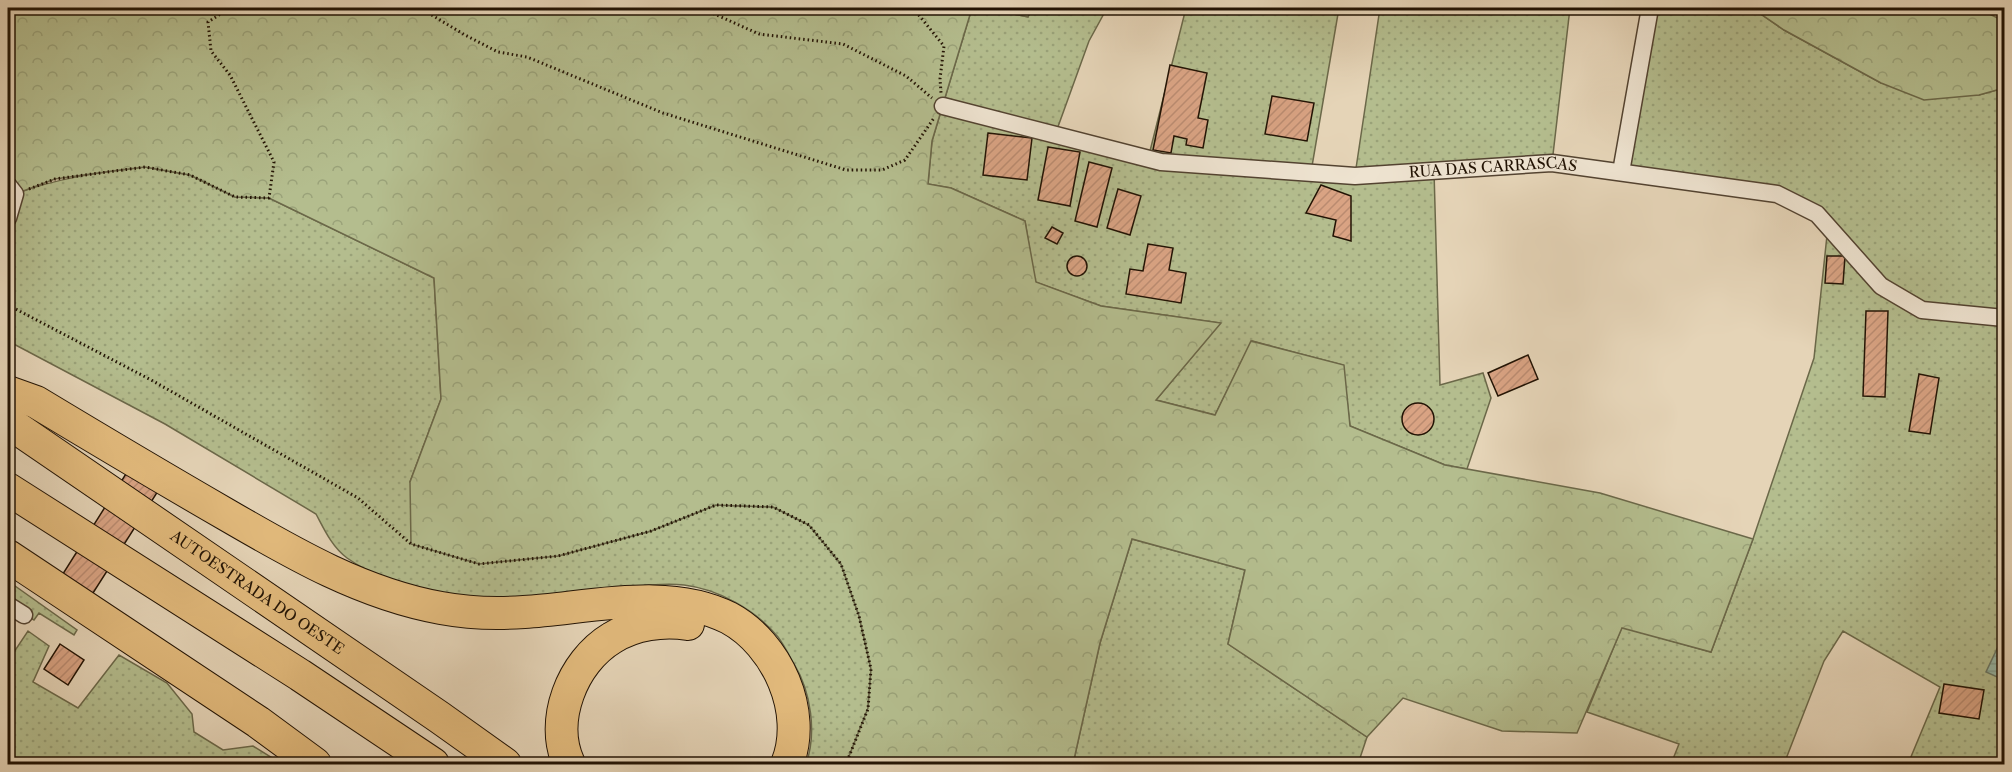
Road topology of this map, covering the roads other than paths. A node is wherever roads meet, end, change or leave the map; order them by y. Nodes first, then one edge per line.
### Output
1 (1650, 8) edge
2 (943, 106) road end
3 (1621, 172) junction
4 (11, 190) edge
5 (8, 218) edge
6 (2004, 318) edge
7 (8, 392) edge
8 (8, 422) edge
9 (8, 489) edge
10 (8, 556) edge
11 (8, 605) edge
12 (24, 615) dead end
13 (315, 765) edge
14 (433, 765) edge
15 (505, 765) edge
16 (569, 765) edge
17 (769, 765) edge
18 (787, 765) edge

1 - 3 street
2 - 3 street, RUA DAS CARRASCAS
3 - 6 street, RUA DAS CARRASCAS
4 - 5 street
7 - 18 highway
8 - 15 highway, AUTOESTRADA DO OESTE
9 - 14 highway
10 - 13 highway
11 - 12 street
16 - 17 highway

